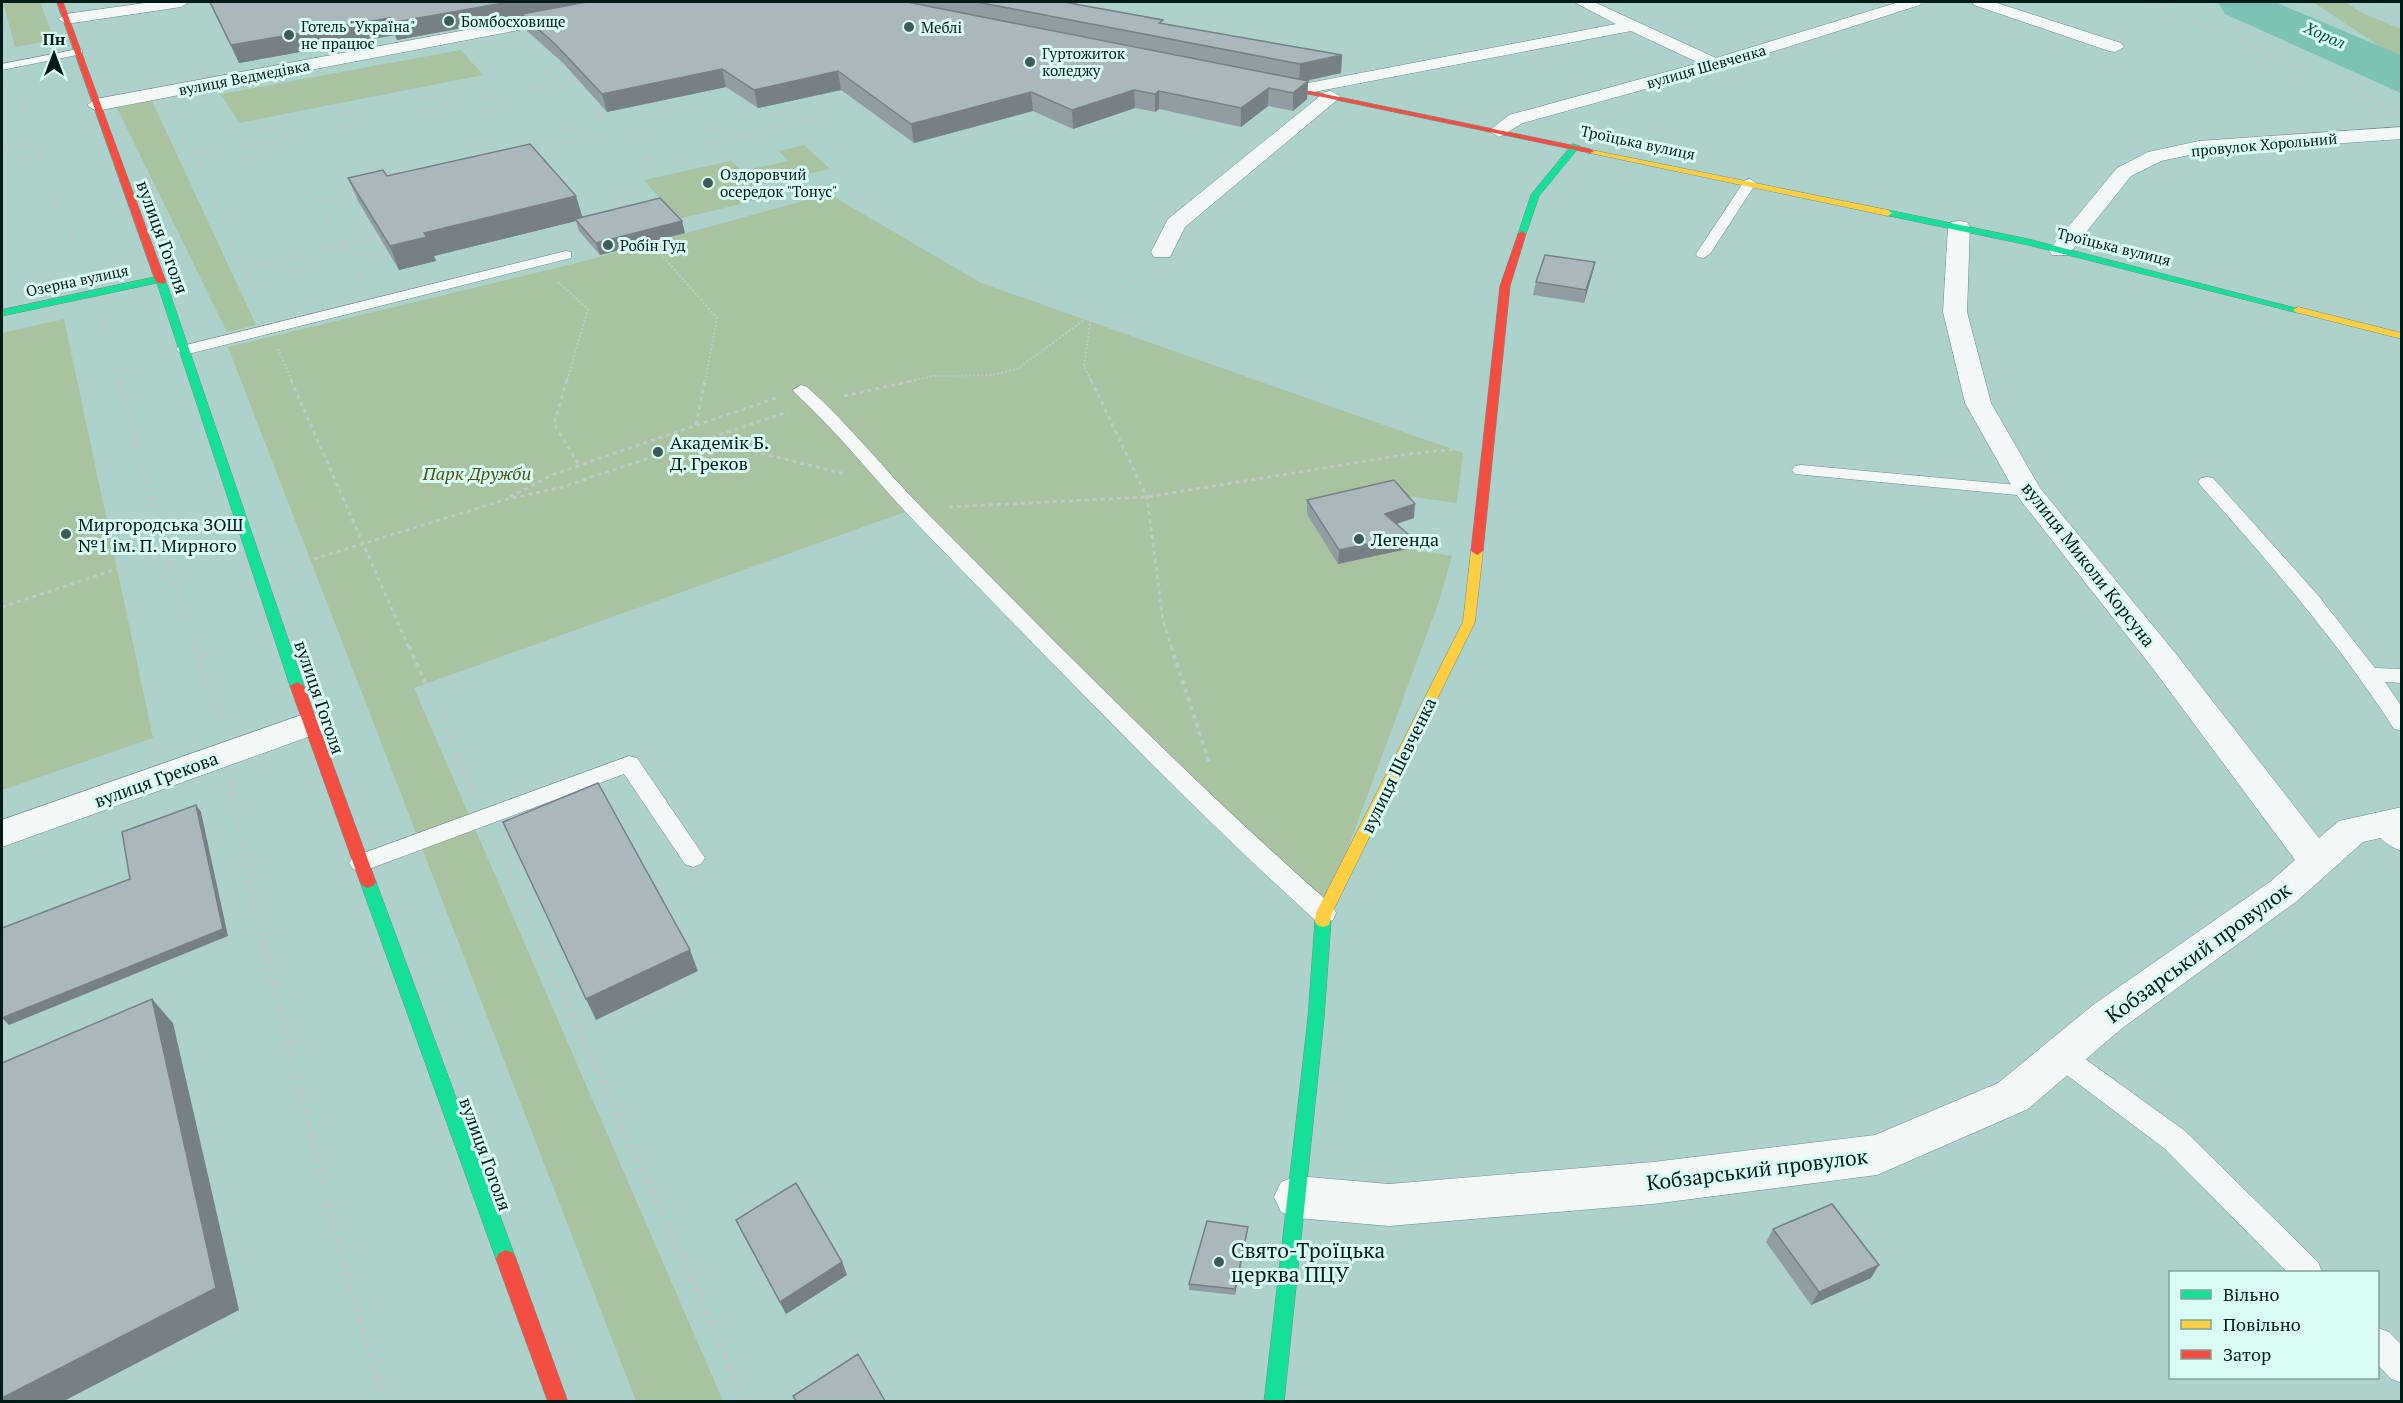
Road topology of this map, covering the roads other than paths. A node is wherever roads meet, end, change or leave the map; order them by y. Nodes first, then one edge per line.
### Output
1 (60, 2) edge
2 (181, 2) edge
3 (639, 2) edge
4 (1582, 2) edge
5 (1914, 2) edge
6 (1980, 2) edge
7 (66, 20) junction
8 (1634, 26) junction
9 (2115, 46) dead end
10 (78, 52) junction
11 (1715, 64) junction
12 (6, 66) edge
13 (1251, 80) edge
14 (1298, 90) junction
15 (1331, 96) junction
16 (96, 105) junction
17 (1499, 131) junction
18 (2402, 133) edge
19 (1576, 146) junction
20 (1750, 183) junction
21 (1959, 227) junction
22 (2060, 250) junction
23 (1162, 252) road end
24 (1703, 254) dead end
25 (566, 255) dead end
26 (160, 279) junction
27 (2, 313) edge
28 (2402, 336) edge
29 (184, 350) junction
30 (808, 396) road end
31 (1801, 470) dead end
32 (2207, 482) dead end
33 (2028, 491) junction
34 (2371, 675) junction
35 (2402, 676) edge
36 (310, 724) junction
37 (2402, 724) edge
38 (2395, 829) edge
39 (2, 834) edge
40 (693, 858) dead end
41 (2317, 862) junction
42 (361, 863) junction
43 (1324, 914) junction
44 (2061, 1056) junction
45 (1297, 1197) junction
46 (2306, 1271) edge
47 (2379, 1344) edge
48 (2402, 1368) edge
49 (558, 1401) edge
50 (1274, 1401) edge

1 - 7 street, вулиця Гоголя
2 - 7 street
3 - 16 street, вулиця Ведмедівка
4 - 8 street
5 - 11 street, вулиця Шевченка
6 - 9 street
7 - 10 street, вулиця Гоголя
8 - 11 street
8 - 14 street
10 - 12 lane
10 - 16 street, вулиця Гоголя
11 - 17 street, вулиця Шевченка
13 - 14 street, Троїцька вулиця
14 - 15 street, Троїцька вулиця
15 - 17 street, Троїцька вулиця
15 - 23 street
16 - 26 street, вулиця Гоголя
17 - 19 street, Троїцька вулиця
18 - 22 street, провулок Хорольний
19 - 20 street, Троїцька вулиця
19 - 43 street, вулиця Шевченка
20 - 21 street, Троїцька вулиця
20 - 24 lane
21 - 22 street, Троїцька вулиця
21 - 33 street, вулиця Миколи Корсуна
22 - 28 street, Троїцька вулиця
25 - 29 lane
26 - 27 street, Озерна вулиця
26 - 29 street, вулиця Гоголя
29 - 36 street, вулиця Гоголя
30 - 43 lane
31 - 33 lane
32 - 34 lane
33 - 41 street, вулиця Миколи Корсуна
34 - 35 lane
34 - 37 lane
36 - 39 street, вулиця Грекова
36 - 42 street, вулиця Гоголя
38 - 41 street, Кобзарський провулок
40 - 42 lane
41 - 44 street, Кобзарський провулок
42 - 49 street, вулиця Гоголя
43 - 45 street, вулиця Шевченка
44 - 45 street, Кобзарський провулок
44 - 46 lane
45 - 50 street, вулиця Шевченка
47 - 48 lane

